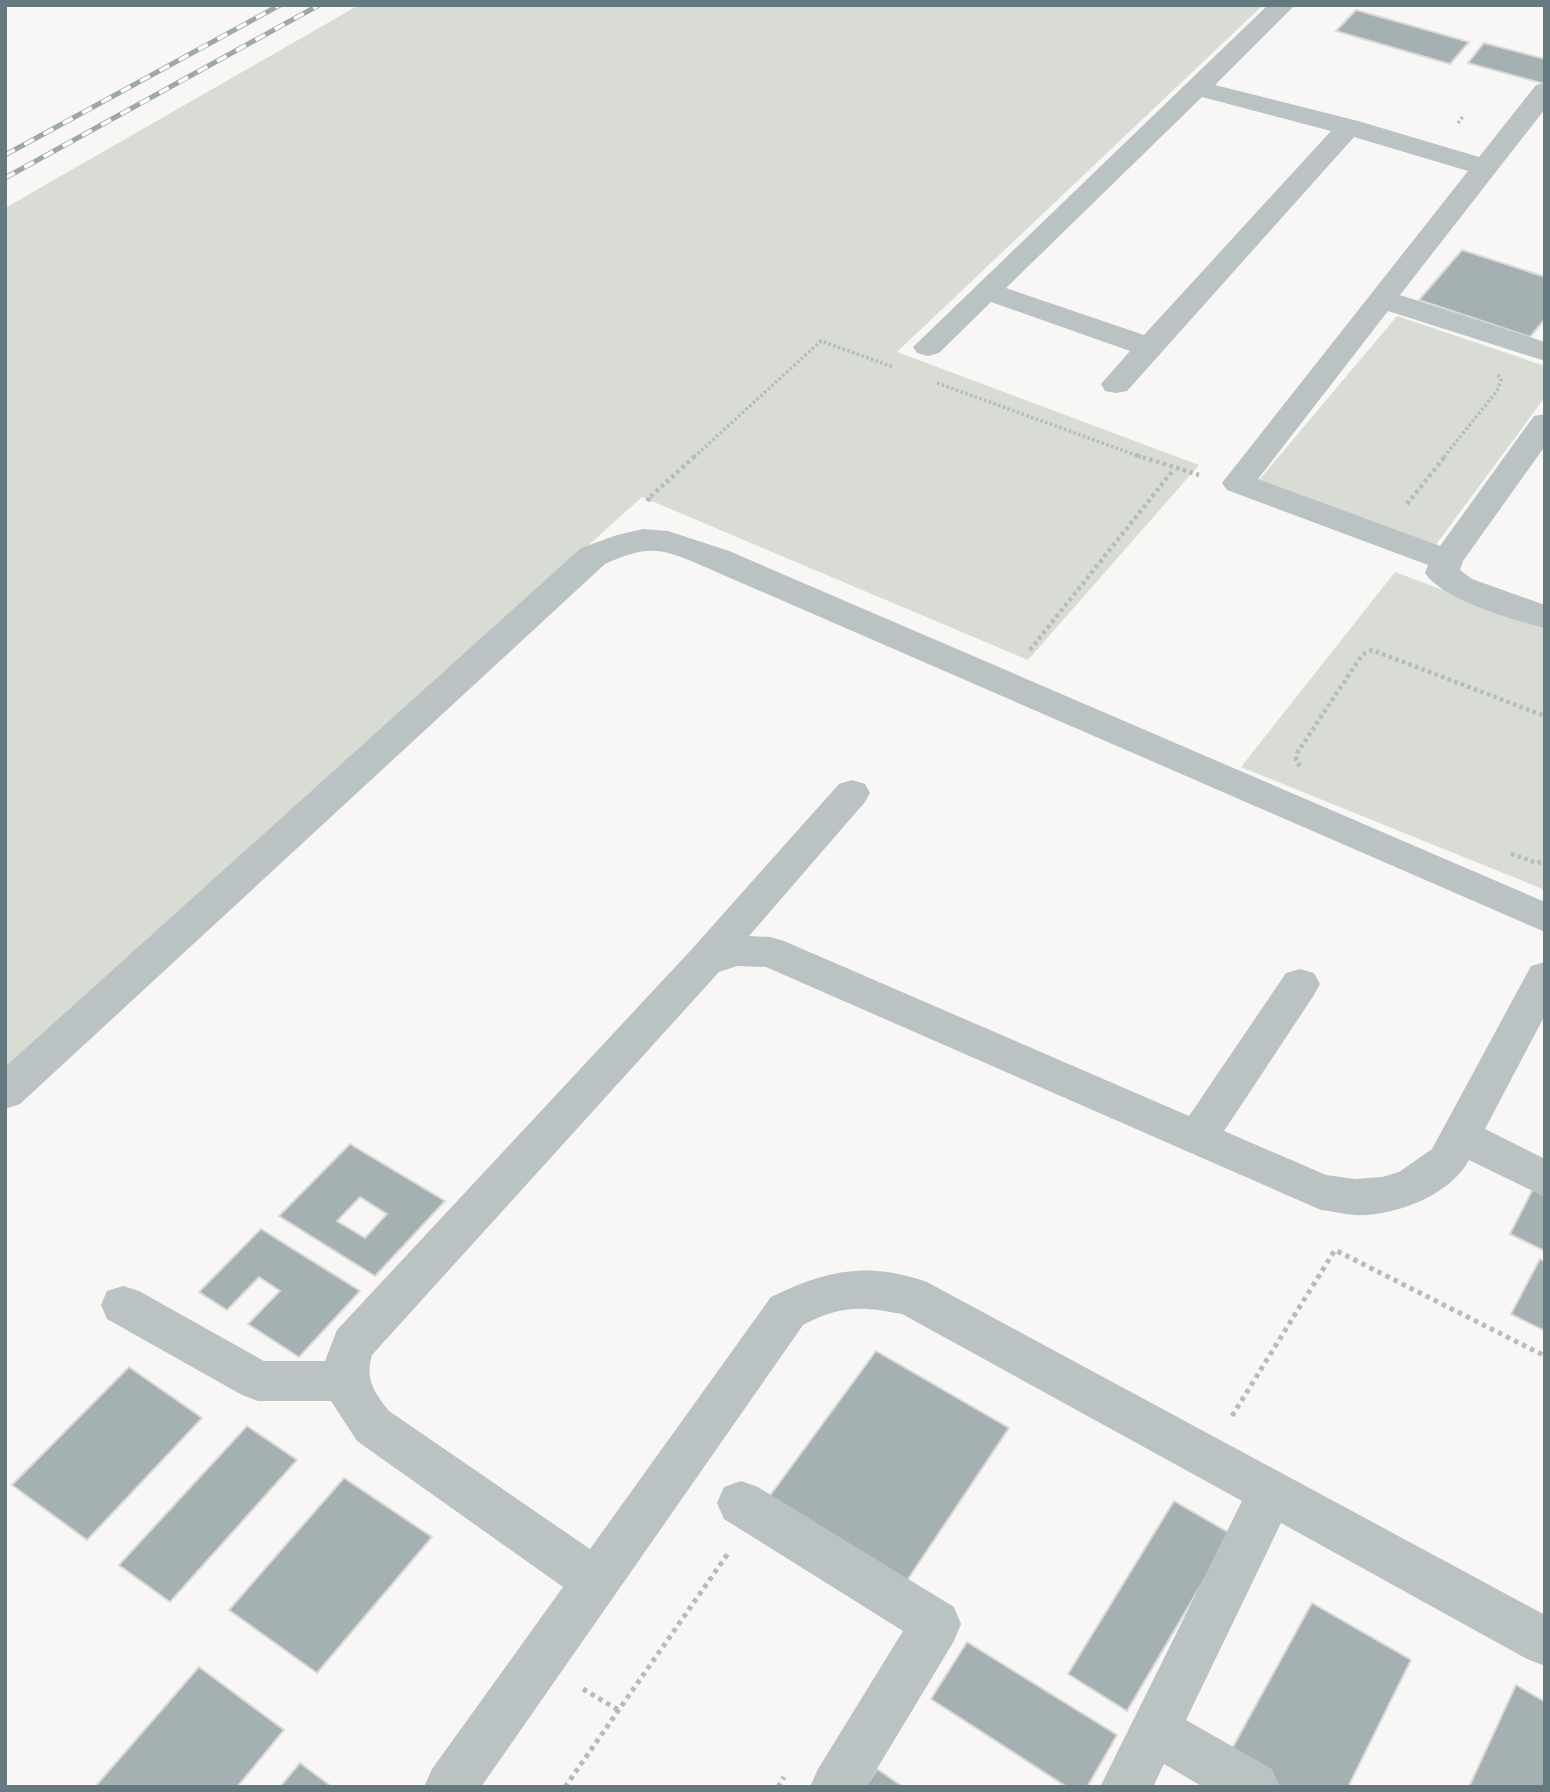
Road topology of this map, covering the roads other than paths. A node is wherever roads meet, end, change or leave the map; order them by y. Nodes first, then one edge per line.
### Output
1 (1283, 5) edge
2 (1197, 89) junction
3 (1545, 91) edge
4 (1349, 127) junction
5 (1485, 168) junction
6 (987, 291) junction
7 (1382, 299) junction
8 (928, 347) dead end
9 (1149, 347) junction
10 (1545, 352) edge
11 (1116, 384) dead end
12 (1545, 423) edge
13 (1447, 560) junction
14 (1545, 617) edge
15 (852, 793) dead end
16 (1545, 918) edge
17 (705, 961) junction
18 (1545, 977) edge
19 (1300, 984) dead end
20 (5, 1092) edge
21 (1460, 1136) junction
22 (1197, 1138) junction
23 (1545, 1179) edge
24 (123, 1305) dead end
25 (346, 1381) junction
26 (1270, 1494) junction
27 (741, 1503) dead end
28 (595, 1581) junction
29 (1545, 1642) edge
30 (1154, 1730) junction
31 (450, 1787) edge
32 (836, 1787) edge
33 (1126, 1787) edge
34 (1254, 1787) edge

1 - 2 street
2 - 4 street
2 - 6 street
3 - 5 street
4 - 5 street
4 - 9 street
5 - 7 street
6 - 8 street
6 - 9 street
7 - 10 street
7 - 13 street
9 - 11 street
12 - 13 street
13 - 14 street
15 - 17 street
16 - 20 street
17 - 22 street
17 - 25 street
18 - 21 street
19 - 22 street
21 - 22 street
21 - 23 street
24 - 25 street
25 - 28 street
26 - 28 street
26 - 29 street
26 - 30 street
27 - 32 street
28 - 31 street
30 - 33 street
30 - 34 street

